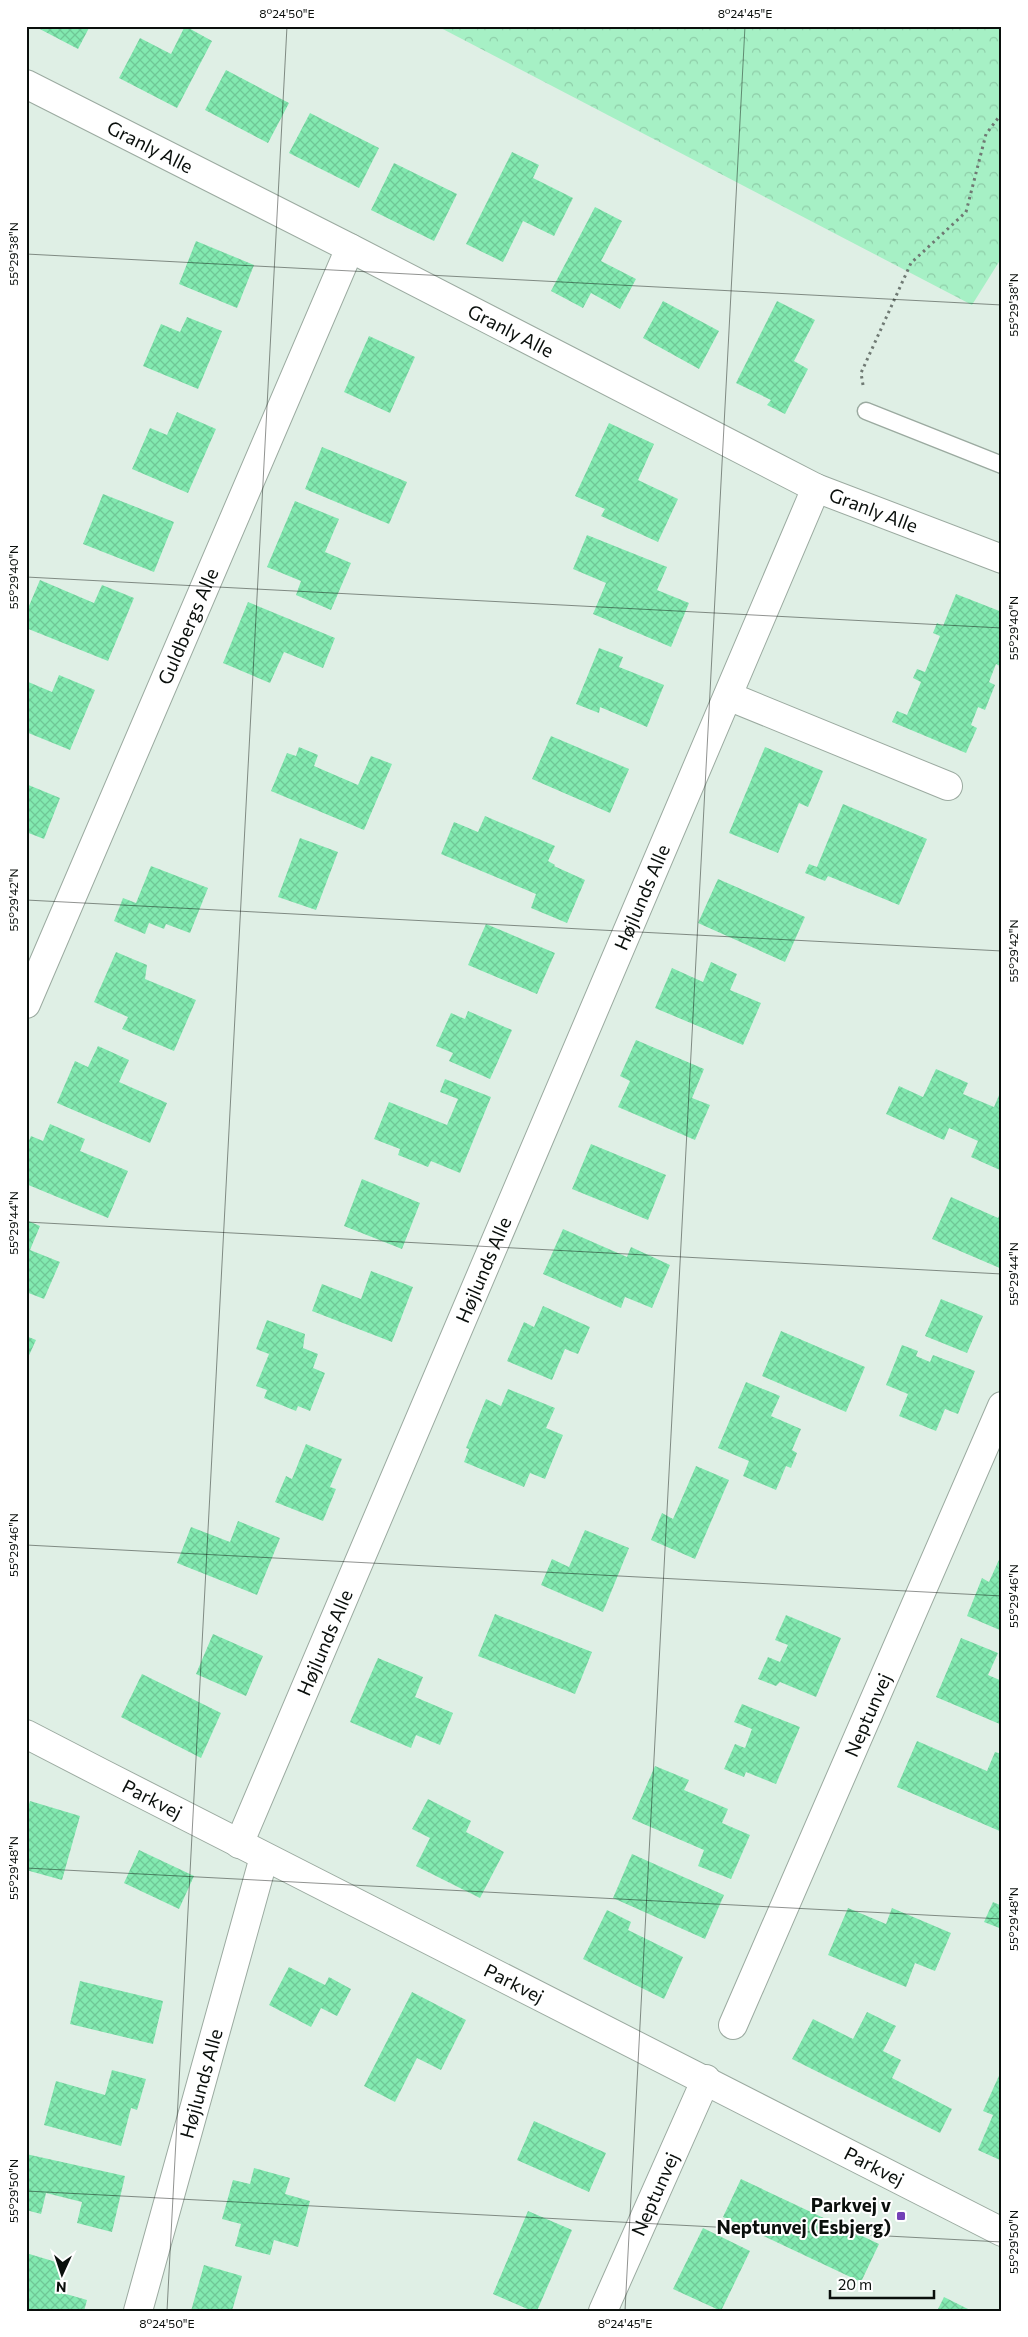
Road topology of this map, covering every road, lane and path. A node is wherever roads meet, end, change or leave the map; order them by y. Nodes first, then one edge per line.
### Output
1 (26, 84) edge
2 (1002, 113) edge
3 (350, 248) junction
4 (866, 410) joint
5 (1002, 464) edge
6 (816, 488) junction
7 (1002, 559) edge
8 (728, 696) junction
9 (948, 786) dead end
10 (26, 1004) edge
11 (1002, 1406) edge
12 (26, 1734) edge
13 (239, 1844) junction
14 (264, 1857) junction
15 (733, 2025) dead end
16 (706, 2079) junction
17 (1002, 2232) edge
18 (138, 2311) edge
19 (603, 2311) edge

1 - 3 street, Granly Alle
2 - 4 path
3 - 6 street, Granly Alle
3 - 10 street, Guldbergs Alle
4 - 5 lane
6 - 7 street, Granly Alle
6 - 8 street, Højlunds Alle
8 - 9 street
8 - 13 street, Højlunds Alle
11 - 15 street, Neptunvej
12 - 13 street, Parkvej
13 - 14 street, Parkvej
14 - 16 street, Parkvej
14 - 18 street, Højlunds Alle
16 - 17 street, Parkvej
16 - 19 street, Neptunvej

